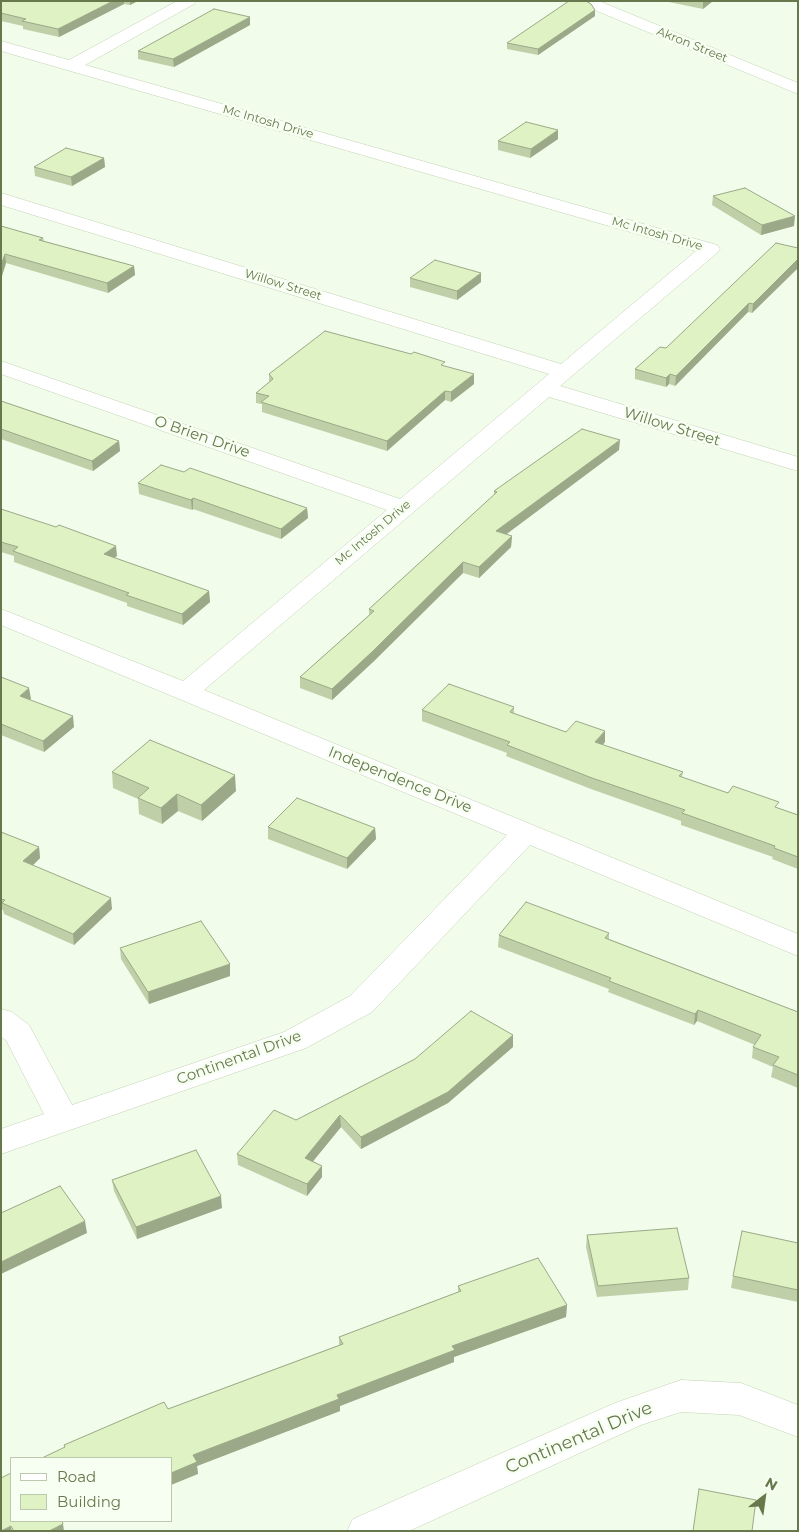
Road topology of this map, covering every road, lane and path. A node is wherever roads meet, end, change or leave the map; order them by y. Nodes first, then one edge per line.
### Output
1 (189, 1) edge
2 (586, 1) edge
3 (1, 46) edge
4 (72, 65) junction
5 (798, 88) edge
6 (1, 198) edge
7 (1, 367) edge
8 (564, 372) junction
9 (546, 389) junction
10 (798, 464) edge
11 (402, 508) junction
12 (1, 616) edge
13 (185, 693) junction
14 (526, 832) junction
15 (798, 946) edge
16 (1, 1020) edge
17 (63, 1120) junction
18 (1, 1142) edge
19 (798, 1421) edge
20 (367, 1531) edge

1 - 4 street
2 - 5 street, Akron Street
3 - 4 street, Mc Intosh Drive
4 - 8 street, Mc Intosh Drive
6 - 8 street, Willow Street
7 - 11 street, O Brien Drive
8 - 9 street, Mc Intosh Drive
9 - 10 street, Willow Street
9 - 11 street, Mc Intosh Drive
11 - 13 street, Mc Intosh Drive
12 - 13 street, Independence Drive
13 - 14 street, Independence Drive
14 - 15 street, Independence Drive
14 - 17 street, Continental Drive
16 - 17 street
17 - 18 street, Continental Drive
19 - 20 street, Continental Drive

